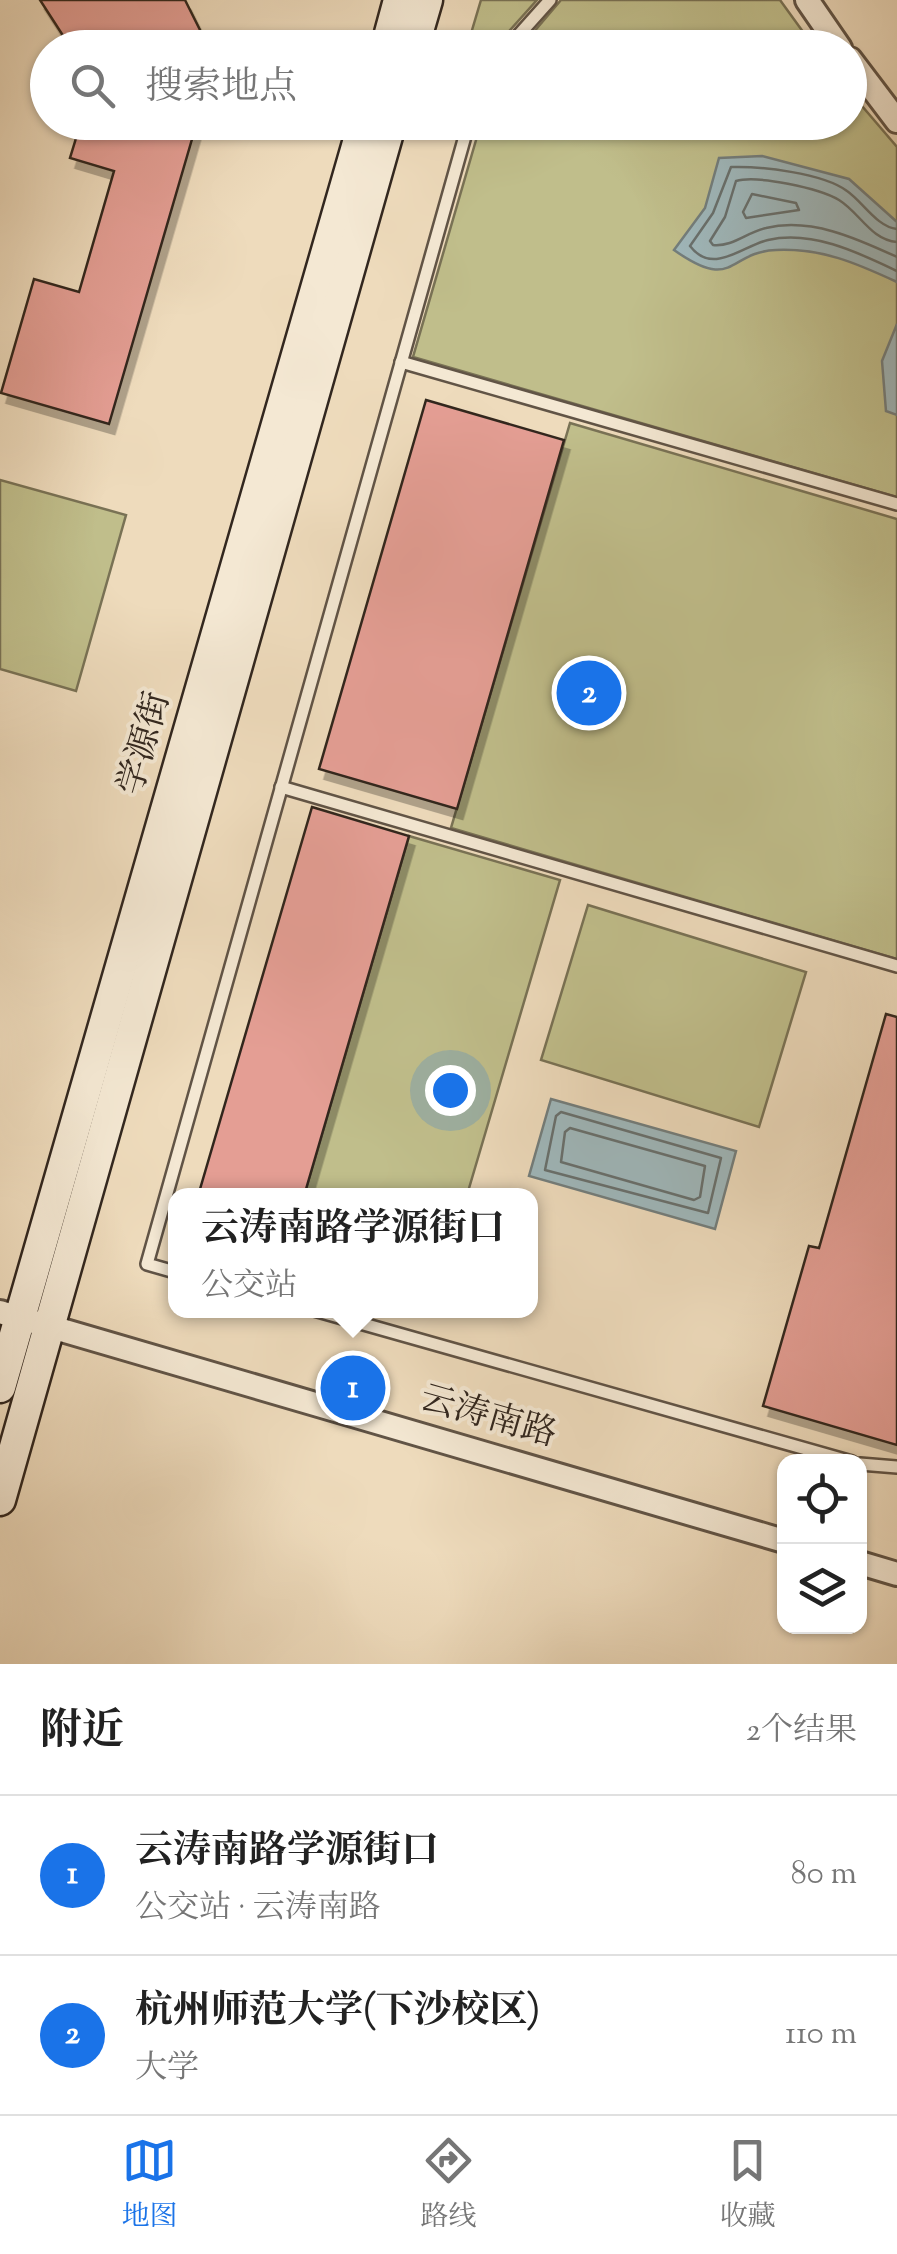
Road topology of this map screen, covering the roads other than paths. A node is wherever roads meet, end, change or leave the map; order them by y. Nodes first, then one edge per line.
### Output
1 (399, 0) edge
2 (426, 0) edge
3 (550, 0) edge
4 (806, 0) edge
5 (391, 30) edge
6 (417, 30) edge
7 (524, 30) edge
8 (827, 30) edge
9 (867, 81) edge
10 (897, 121) edge
11 (359, 140) edge
12 (385, 140) edge
13 (463, 140) edge
14 (401, 362) junction
15 (897, 504) edge
16 (281, 787) junction
17 (897, 966) edge
18 (168, 1188) edge
19 (168, 1189) edge
20 (168, 1270) edge
21 (10, 1315) edge
22 (342, 1318) edge
23 (51, 1327) junction
24 (0, 1387) edge
25 (824, 1454) edge
26 (867, 1465) edge
27 (897, 1467) edge
28 (0, 1500) edge
29 (777, 1539) edge
30 (867, 1564) edge
31 (897, 1574) edge

1 - 5 main road
2 - 6 main road
3 - 7 lane
4 - 8 street
9 - 10 street
11 - 21 main road, 学源街
12 - 23 main road
13 - 14 lane
14 - 15 lane
14 - 16 lane
16 - 17 lane
16 - 18 lane
19 - 20 lane
21 - 23 street, 云涛南路
21 - 24 main road, 学源街
22 - 25 lane
23 - 28 main road
23 - 29 street, 云涛南路
26 - 27 lane
30 - 31 street

